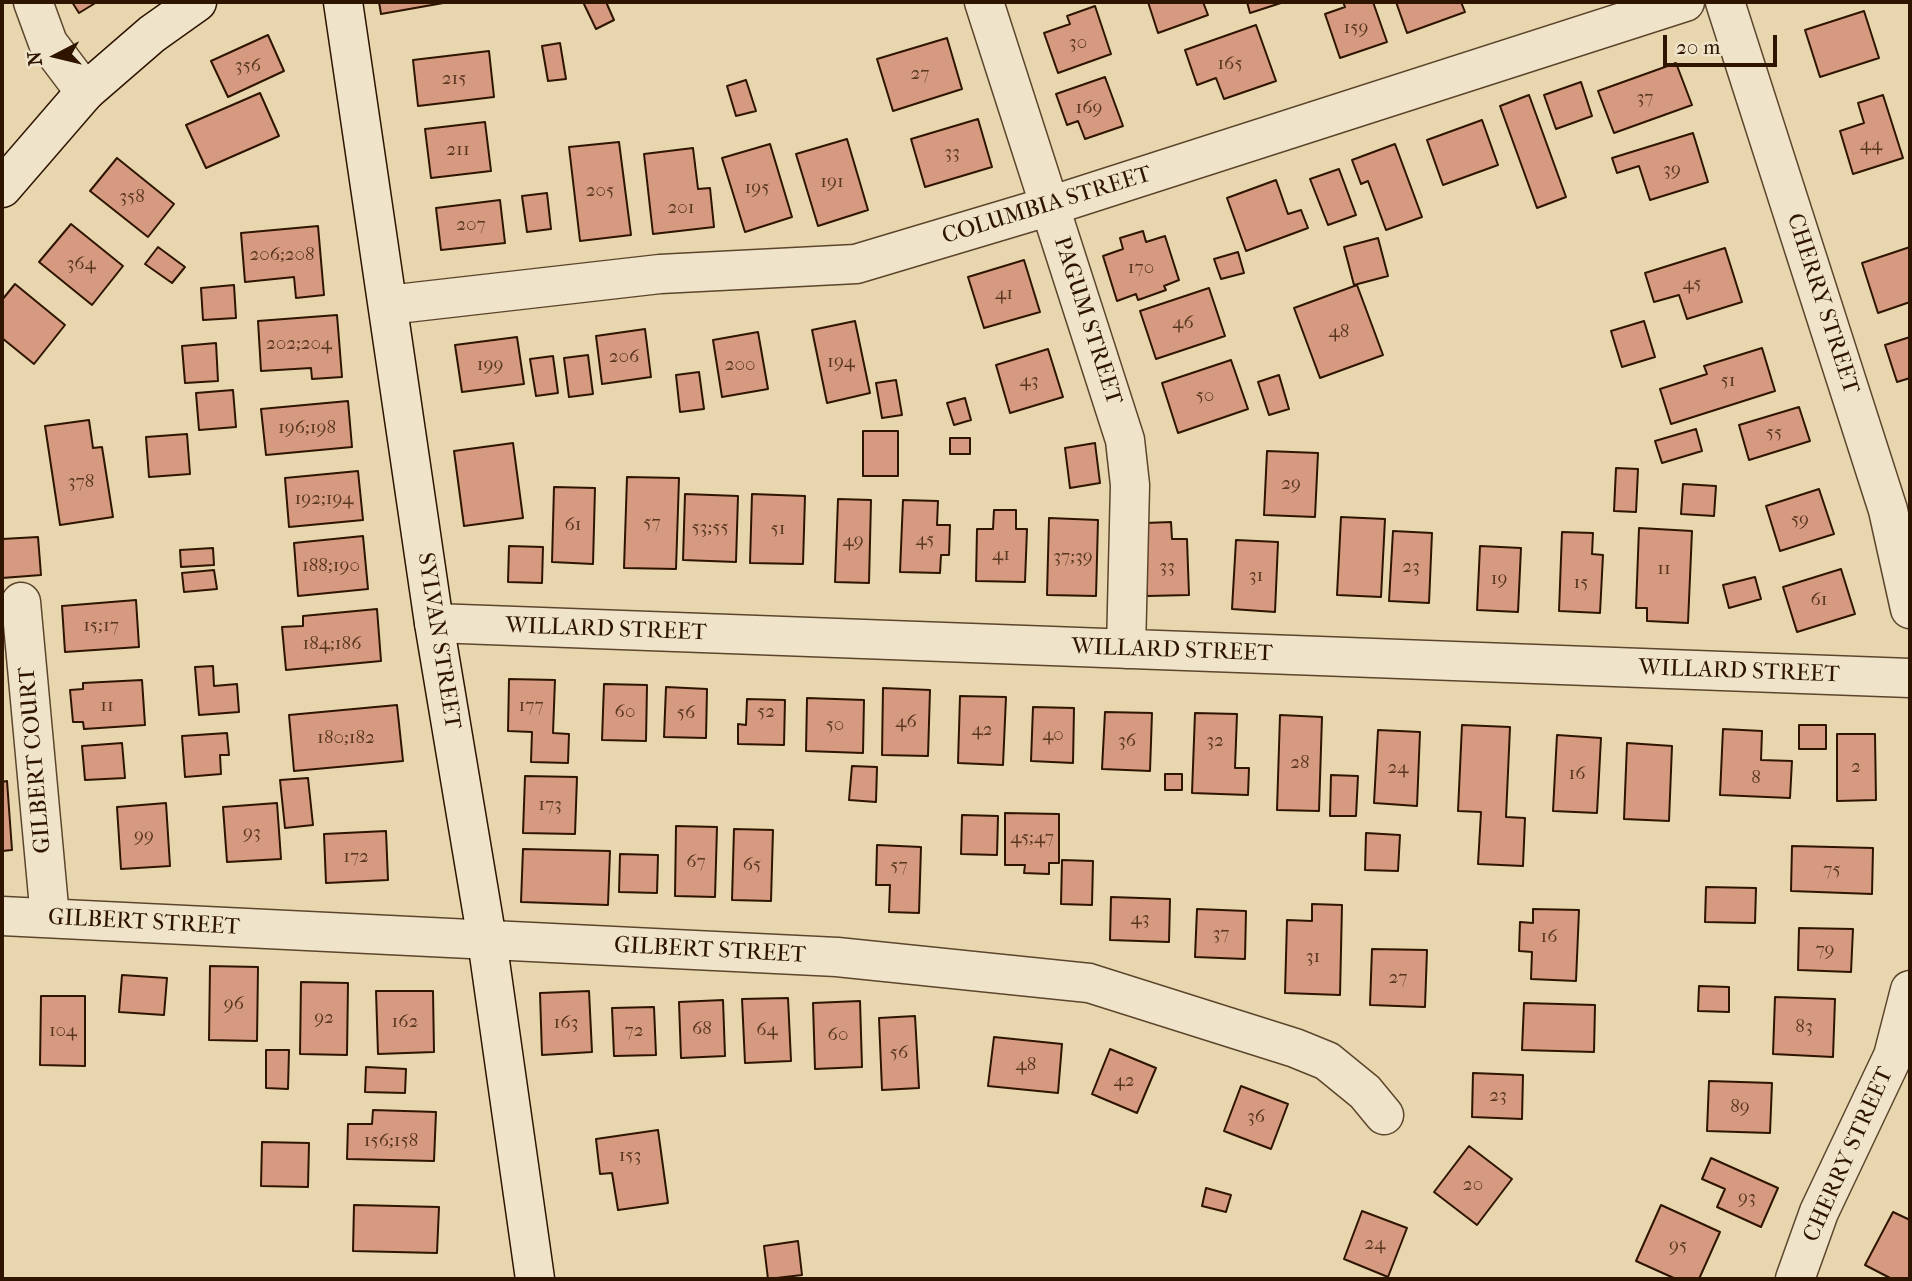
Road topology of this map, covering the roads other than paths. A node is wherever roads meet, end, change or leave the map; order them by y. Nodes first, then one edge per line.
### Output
1 (33, 2) edge
2 (197, 2) edge
3 (343, 2) edge
4 (984, 2) edge
5 (1685, 2) edge
6 (1725, 2) edge
7 (85, 92) junction
8 (2, 188) edge
9 (1050, 206) junction
10 (388, 305) junction
11 (21, 602) dead end
12 (1910, 609) edge
13 (435, 623) junction
14 (1126, 649) junction
15 (1910, 678) edge
16 (2, 916) edge
17 (50, 918) junction
18 (487, 940) junction
19 (1910, 990) edge
20 (1384, 1115) dead end
21 (536, 1279) edge
22 (1796, 1279) edge

1 - 7 street
2 - 7 street
3 - 10 street, SYLVAN STREET
4 - 9 street, PAGUM STREET
5 - 9 street, COLUMBIA STREET
6 - 12 street, CHERRY STREET
7 - 8 street
9 - 10 street, COLUMBIA STREET
9 - 14 street, PAGUM STREET
10 - 13 street, SYLVAN STREET
11 - 17 street, GILBERT COURT
13 - 14 street, WILLARD STREET
13 - 18 street, SYLVAN STREET
14 - 15 street, WILLARD STREET
16 - 17 street, GILBERT STREET
17 - 18 street, GILBERT STREET
18 - 20 street, GILBERT STREET
18 - 21 street, SYLVAN STREET
19 - 22 street, CHERRY STREET

